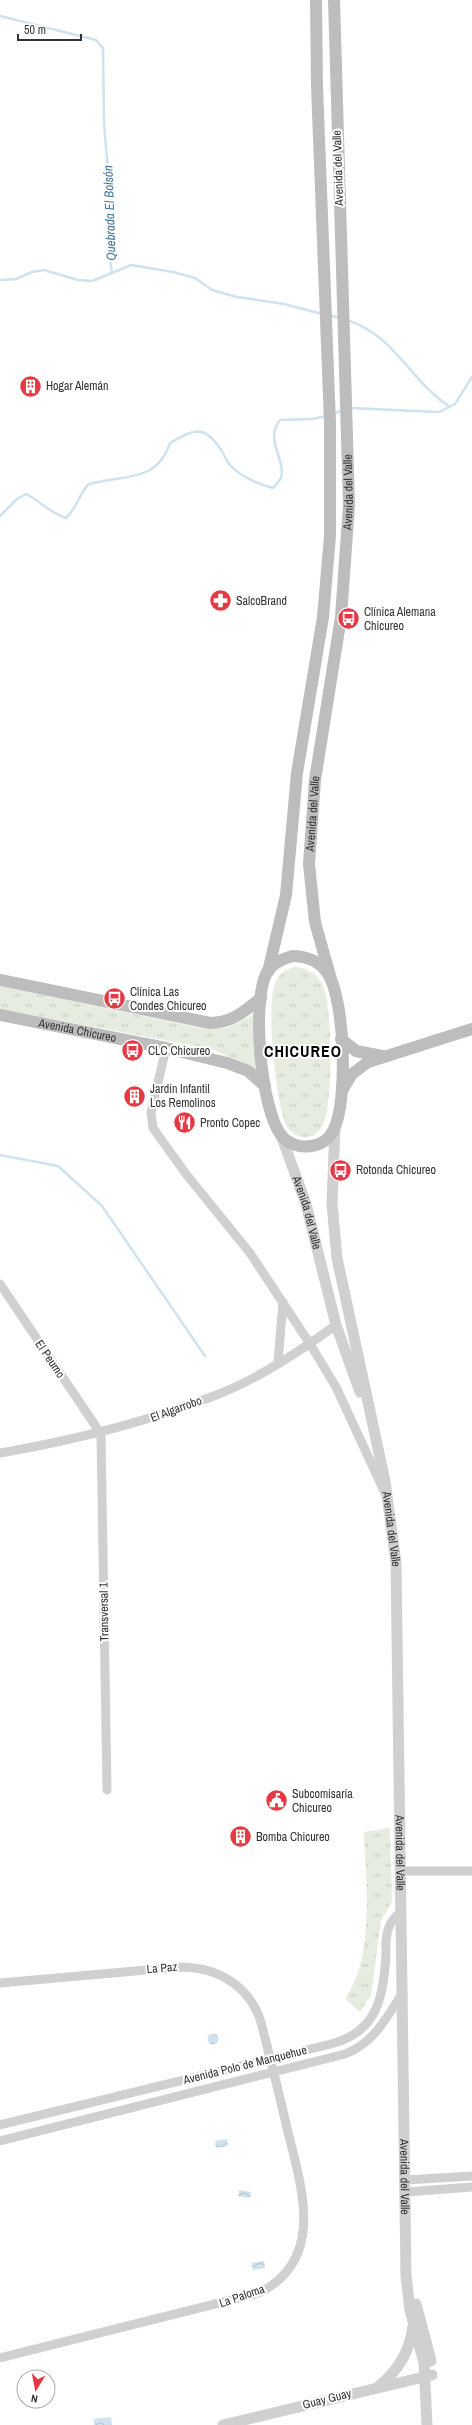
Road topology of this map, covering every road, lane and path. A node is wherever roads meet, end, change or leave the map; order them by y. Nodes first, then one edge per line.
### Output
1 (316, 0) edge
2 (334, 0) edge
3 (268, 972) junction
4 (331, 979) junction
5 (0, 980) edge
6 (261, 998) junction
7 (0, 1015) edge
8 (472, 1029) edge
9 (341, 1039) junction
10 (166, 1048) junction
11 (383, 1056) junction
12 (265, 1086) junction
13 (341, 1094) junction
14 (335, 1127) junction
15 (281, 1135) junction
16 (0, 1284) edge
17 (282, 1301) junction
18 (336, 1324) junction
19 (310, 1344) junction
20 (278, 1362) junction
21 (101, 1434) junction
22 (379, 1451) junction
23 (0, 1453) edge
24 (388, 1501) junction
25 (108, 1790) dead end
26 (401, 1871) junction
27 (472, 1871) edge
28 (402, 1910) junction
29 (0, 1982) edge
30 (403, 1992) junction
31 (270, 2059) junction
32 (274, 2074) junction
33 (0, 2125) edge
34 (0, 2141) edge
35 (472, 2176) edge
36 (406, 2180) junction
37 (472, 2187) edge
38 (406, 2192) junction
39 (407, 2256) junction
40 (413, 2321) junction
41 (0, 2358) edge
42 (429, 2376) junction
43 (378, 2387) junction
44 (223, 2425) edge
45 (427, 2425) edge
46 (433, 2425) edge

1 - 3 main road, Avenida del Valle
2 - 4 main road, Avenida del Valle
3 - 4 main road
3 - 6 main road, Avenida del Valle
4 - 9 main road, Avenida del Valle
5 - 6 main road
6 - 12 main road, Avenida del Valle
7 - 10 main road, Avenida Chicureo
8 - 11 main road
9 - 11 main road
9 - 13 main road, Avenida del Valle
10 - 12 main road, Avenida Chicureo
10 - 17 street
11 - 13 main road
12 - 15 main road, Avenida del Valle
13 - 14 main road
14 - 15 main road
14 - 22 street, Avenida del Valle
15 - 18 street, Avenida del Valle
16 - 21 street, El Peumo
17 - 19 street
17 - 20 street
18 - 19 street, El Algarrobo
18 - 22 street, Avenida del Valle
19 - 20 street, El Algarrobo
19 - 24 street
20 - 21 street, El Algarrobo
21 - 23 street, El Algarrobo
21 - 25 street, Transversal 1
22 - 24 street, Avenida del Valle
24 - 26 street, Avenida del Valle
26 - 27 street
26 - 28 street, Avenida del Valle
28 - 30 street, Avenida del Valle
28 - 31 street, Avenida Polo de Manquehue
29 - 31 street, La Paz
30 - 32 street, Avenida Polo de Manquehue
30 - 36 street, Avenida del Valle
31 - 32 street, La Paloma
31 - 33 street, Avenida Polo de Manquehue
32 - 34 street, Avenida Polo de Manquehue
32 - 41 street, La Paloma
35 - 36 street
36 - 38 street, Avenida del Valle
37 - 38 street
38 - 39 street, Avenida del Valle
39 - 40 street, Avenida del Valle
39 - 42 street, Avenida del Valle
40 - 42 street, Avenida del Valle
40 - 43 street
42 - 43 street, Guay Guay
42 - 45 street, Avenida del Valle
42 - 46 street, Avenida del Valle
43 - 44 street, Guay Guay

